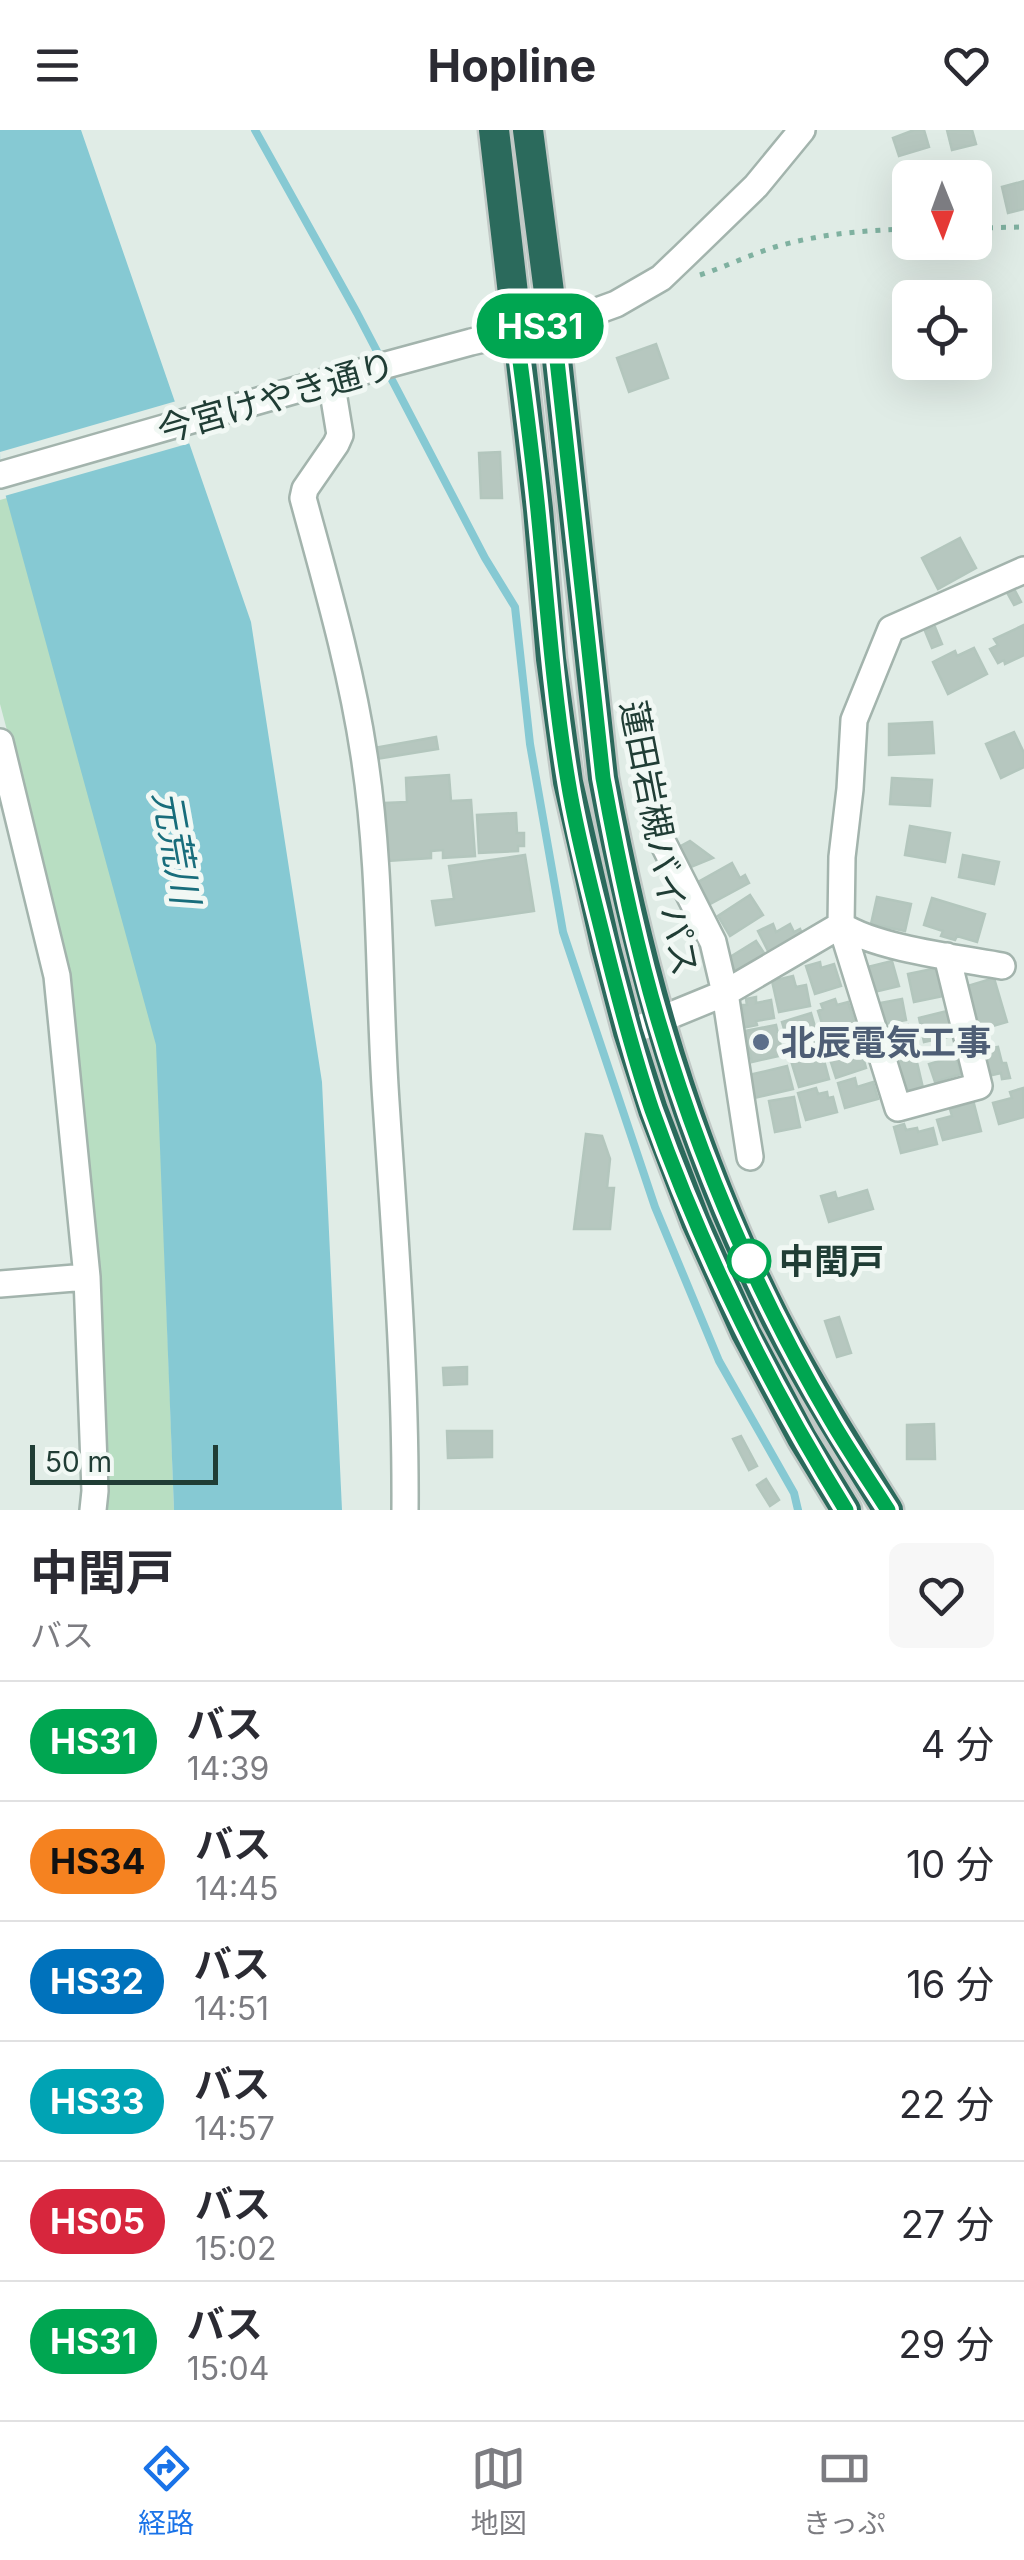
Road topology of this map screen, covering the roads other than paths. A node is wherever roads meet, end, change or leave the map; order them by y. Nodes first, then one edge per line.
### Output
1 (494, 130) edge
2 (528, 130) edge
3 (802, 130) edge
4 (553, 324) junction
5 (516, 331) junction
6 (323, 383) junction
7 (0, 475) edge
8 (1024, 570) edge
9 (0, 742) edge
10 (659, 835) road end
11 (840, 924) junction
12 (947, 956) junction
13 (1002, 966) dead end
14 (725, 993) junction
15 (658, 1020) junction
16 (628, 1032) junction
17 (750, 1157) dead end
18 (87, 1277) junction
19 (0, 1284) edge
20 (93, 1510) edge
21 (405, 1510) edge
22 (846, 1510) edge
23 (888, 1510) edge

1 - 5 highway, 蓮田岩槻バイパス
2 - 4 highway, 蓮田岩槻バイパス
3 - 4 street, 今宮けやき通り
4 - 5 street, 今宮けやき通り
4 - 15 highway, 蓮田岩槻バイパス
5 - 6 street, 今宮けやき通り
5 - 16 highway, 蓮田岩槻バイパス
6 - 7 street, 今宮けやき通り
6 - 21 street
8 - 11 street
9 - 18 street
10 - 14 street
11 - 12 street
11 - 12 street
11 - 14 street
12 - 13 street
14 - 15 street
14 - 17 street
15 - 16 street
15 - 23 highway, 蓮田岩槻バイパス
16 - 22 highway, 蓮田岩槻バイパス
18 - 19 street
18 - 20 street

